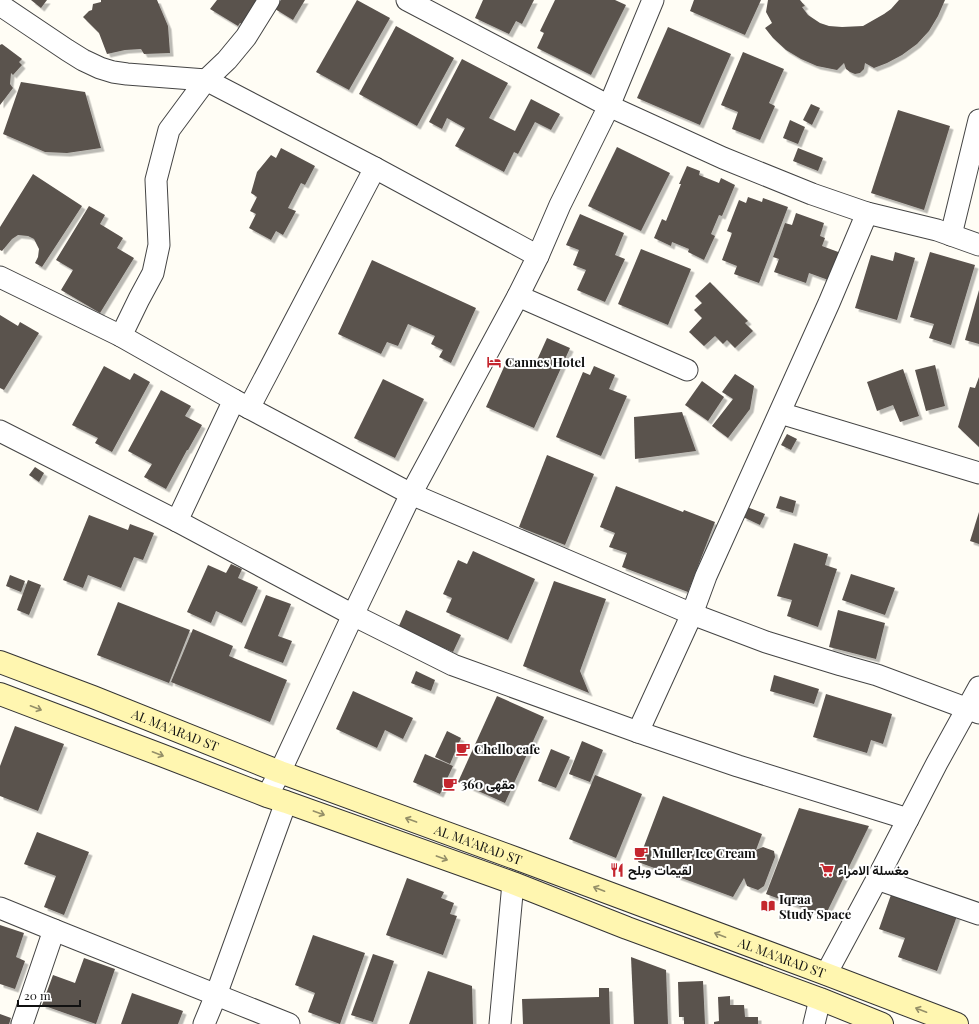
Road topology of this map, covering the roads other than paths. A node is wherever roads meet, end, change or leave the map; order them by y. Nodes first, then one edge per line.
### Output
1 (269, 0) edge
2 (407, 0) edge
3 (653, 0) edge
4 (0, 5) edge
5 (206, 80) junction
6 (609, 106) junction
7 (979, 120) edge
8 (375, 168) junction
9 (867, 213) junction
10 (951, 235) junction
11 (979, 245) edge
12 (538, 256) junction
13 (0, 276) edge
14 (518, 296) junction
15 (121, 336) junction
16 (687, 370) dead end
17 (241, 404) junction
18 (780, 413) junction
19 (0, 431) edge
20 (979, 473) edge
21 (411, 494) junction
22 (177, 521) junction
23 (692, 614) junction
24 (353, 615) junction
25 (0, 662) edge
26 (979, 687) edge
27 (0, 695) edge
28 (973, 710) edge
29 (638, 732) junction
30 (280, 772) junction
31 (277, 799) junction
32 (908, 818) junction
33 (877, 879) junction
34 (513, 884) junction
35 (0, 908) edge
36 (979, 914) edge
37 (54, 930) junction
38 (826, 974) junction
39 (850, 983) junction
40 (216, 995) junction
41 (820, 999) junction
42 (861, 1016) junction
43 (22, 1024) edge
44 (204, 1024) edge
45 (289, 1024) edge
46 (500, 1024) edge
47 (814, 1024) edge
48 (882, 1024) edge
49 (957, 1024) edge

1 - 5 street
2 - 6 street
3 - 6 street
4 - 5 street
5 - 8 street
5 - 15 street
6 - 9 street
6 - 12 street
7 - 10 street
8 - 12 street
8 - 17 street
9 - 10 street
9 - 18 street
10 - 11 street
12 - 14 street
13 - 15 street
14 - 16 street
14 - 21 street
15 - 17 street
17 - 21 street
17 - 22 street
18 - 20 street
18 - 23 street
19 - 22 street
21 - 23 street
21 - 24 street
22 - 24 street
23 - 28 street
23 - 29 street
24 - 29 street
24 - 30 street
25 - 30 main road, AL MA'ARAD ST
26 - 28 street
27 -> 31 main road, AL MA'ARAD ST
28 - 32 street
29 - 32 street
30 - 31 street
38 -> 30 main road, AL MA'ARAD ST
31 -> 34 main road, AL MA'ARAD ST
31 - 40 street
32 - 33 street
33 - 36 street
33 - 38 street
34 - 41 main road, AL MA'ARAD ST
34 - 46 street
35 - 37 street
37 - 40 street
37 - 43 street
38 - 39 main road, AL MA'ARAD ST
39 - 42 main road
49 -> 39 main road, AL MA'ARAD ST
40 - 44 street
40 - 45 street
41 - 42 main road, AL MA'ARAD ST
41 - 47 street
42 - 48 main road, AL MA'ARAD ST

